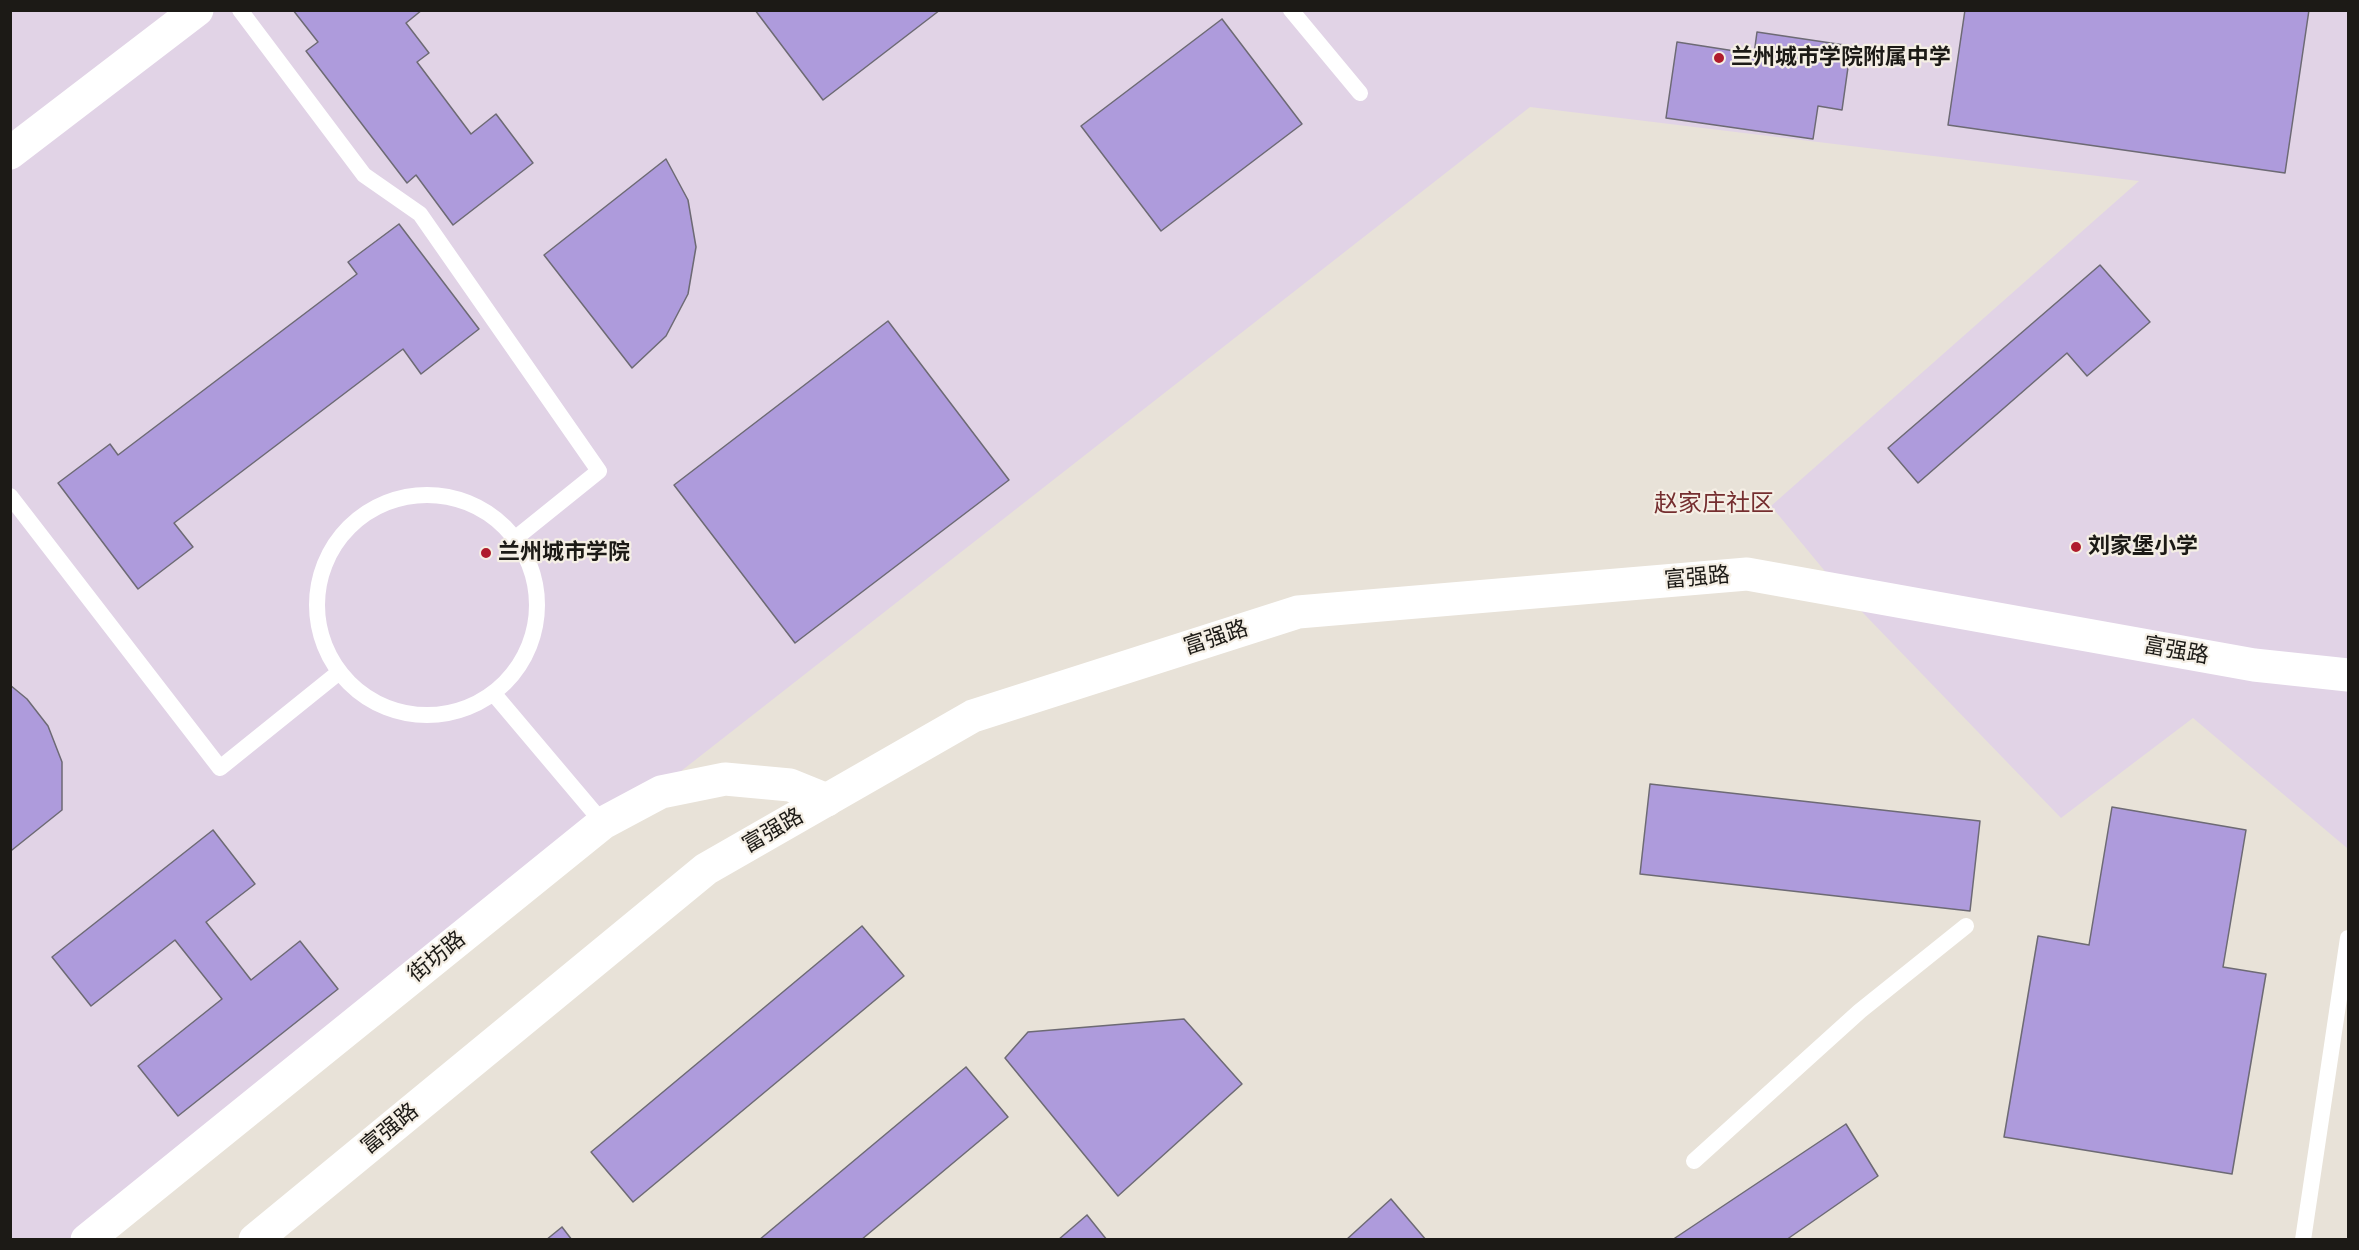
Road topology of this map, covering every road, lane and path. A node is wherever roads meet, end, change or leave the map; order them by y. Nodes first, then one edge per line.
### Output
1 (197, 10) edge
2 (240, 10) edge
3 (1291, 10) edge
4 (1360, 93) dead end
5 (10, 153) edge
6 (10, 496) edge
7 (517, 537) junction
8 (338, 673) junction
9 (2349, 675) edge
10 (494, 694) junction
11 (827, 800) junction
12 (603, 823) junction
13 (1966, 926) dead end
14 (2349, 938) edge
15 (1694, 1161) dead end
16 (87, 1239) edge
17 (255, 1239) edge
18 (2303, 1239) edge

1 - 5 main road
2 - 7 lane
3 - 4 lane
6 - 8 lane
7 - 8 lane
7 - 10 lane
8 - 10 lane
9 - 11 main road, 富强路
10 - 12 lane
11 - 12 main road, 街坊路
11 - 17 main road, 富强路
12 - 16 main road, 街坊路
13 - 15 lane
14 - 18 lane

